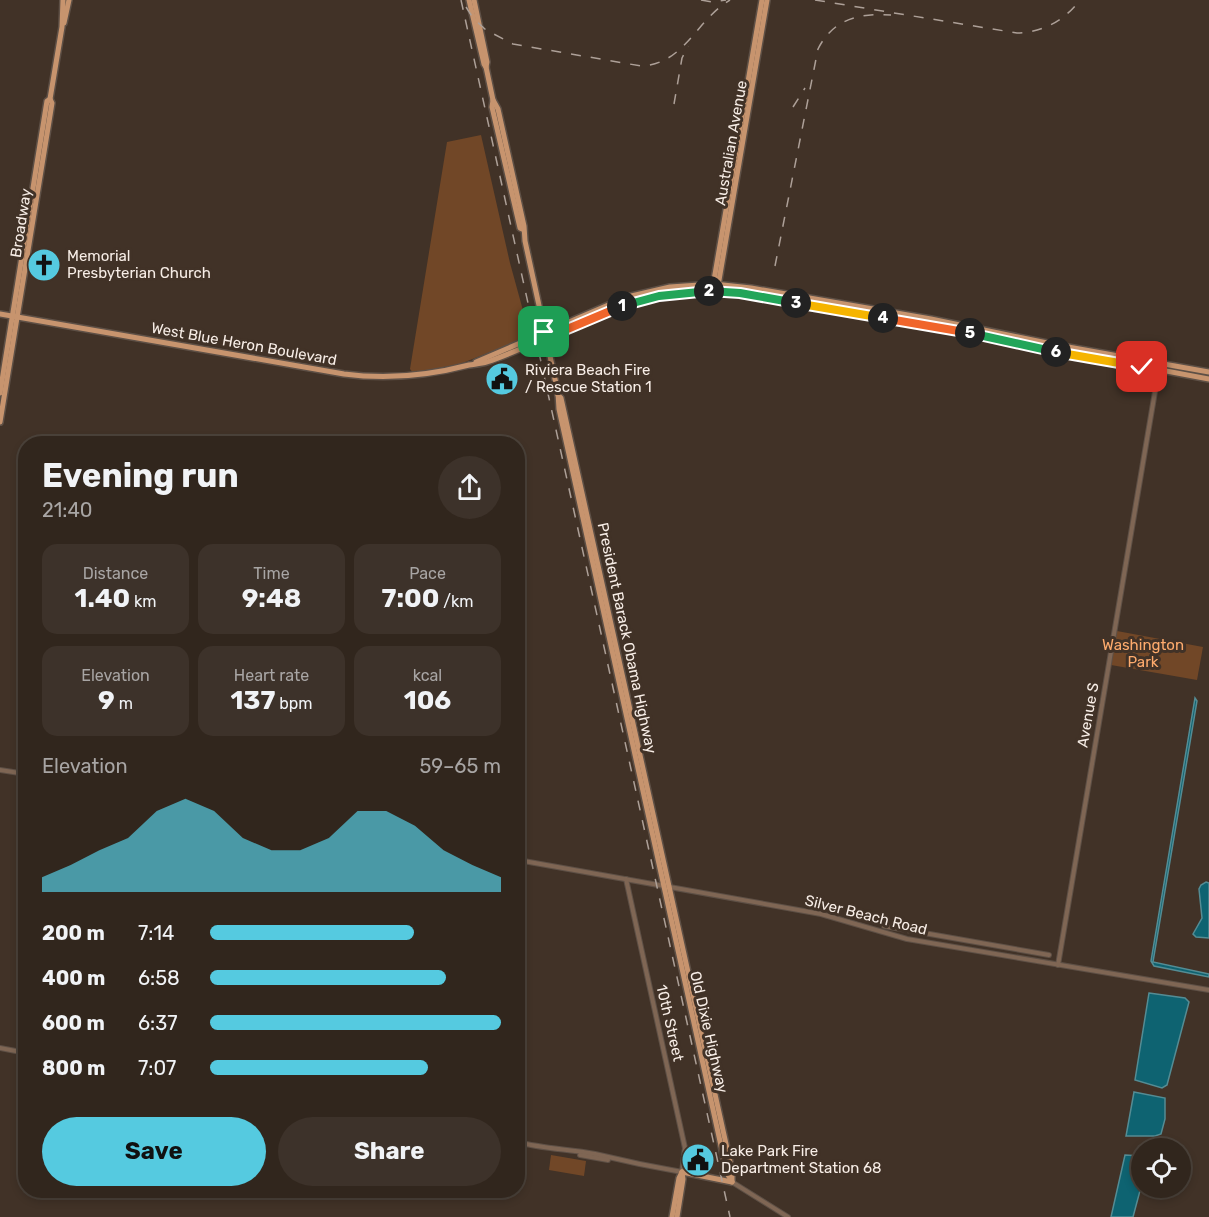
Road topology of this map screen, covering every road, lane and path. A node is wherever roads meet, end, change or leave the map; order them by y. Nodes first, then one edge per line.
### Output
1 (63, 0) edge
2 (69, 0) edge
3 (469, 0) edge
4 (474, 0) edge
5 (762, 0) edge
6 (767, 0) edge
7 (62, 27) junction
8 (486, 67) junction
9 (716, 288) junction
10 (0, 314) edge
11 (16, 317) junction
12 (931, 319) junction
13 (897, 320) junction
14 (971, 326) junction
15 (934, 327) junction
16 (545, 335) junction
17 (1159, 367) junction
18 (1209, 372) edge
19 (1209, 379) edge
20 (2, 381) junction
21 (0, 393) edge
22 (2, 410) junction
23 (0, 422) edge
24 (0, 770) edge
25 (18, 773) edge
26 (525, 861) edge
27 (626, 879) junction
28 (667, 886) junction
29 (884, 926) dead end
30 (1049, 954) dead end
31 (1058, 965) junction
32 (1209, 990) edge
33 (0, 1048) edge
34 (18, 1051) edge
35 (525, 1144) edge
36 (682, 1172) junction
37 (732, 1182) junction
38 (672, 1217) edge
39 (677, 1217) edge
40 (788, 1217) edge

1 - 7 main road, Broadway
2 - 7 main road, Broadway
3 - 8 main road, President Barack Obama Highway
4 - 8 main road, President Barack Obama Highway
5 - 9 main road, Australian Avenue
6 - 9 main road, Australian Avenue
7 - 11 main road, Broadway
8 - 16 main road, President Barack Obama Highway
9 - 12 main road, West Blue Heron Boulevard
9 - 13 main road, West Blue Heron Boulevard
9 - 16 main road, West Blue Heron Boulevard
10 - 11 main road, West Blue Heron Boulevard
11 - 16 main road, West Blue Heron Boulevard
11 - 20 main road, Broadway
11 - 22 main road, Broadway
12 - 13 main road
12 - 14 main road, West Blue Heron Boulevard
13 - 15 main road, West Blue Heron Boulevard
14 - 15 main road
14 - 17 main road, West Blue Heron Boulevard
15 - 17 main road, West Blue Heron Boulevard
16 - 28 main road, President Barack Obama Highway
17 - 18 main road, West Blue Heron Boulevard
17 - 19 main road, West Blue Heron Boulevard
17 - 31 street, Avenue S
20 - 21 main road, Broadway
20 - 22 main road
22 - 23 main road, Broadway
24 - 25 street
26 - 27 street, Silver Beach Road
27 - 28 street, Silver Beach Road
27 - 36 street, 10th Street
28 - 31 street, Silver Beach Road
28 - 37 main road, Old Dixie Highway
29 - 30 street, Silver Beach Road
31 - 32 street, Silver Beach Road
33 - 34 street
35 - 36 street
36 - 37 main road
36 - 38 main road, 10th Street
36 - 39 main road, 10th Street
37 - 40 street

